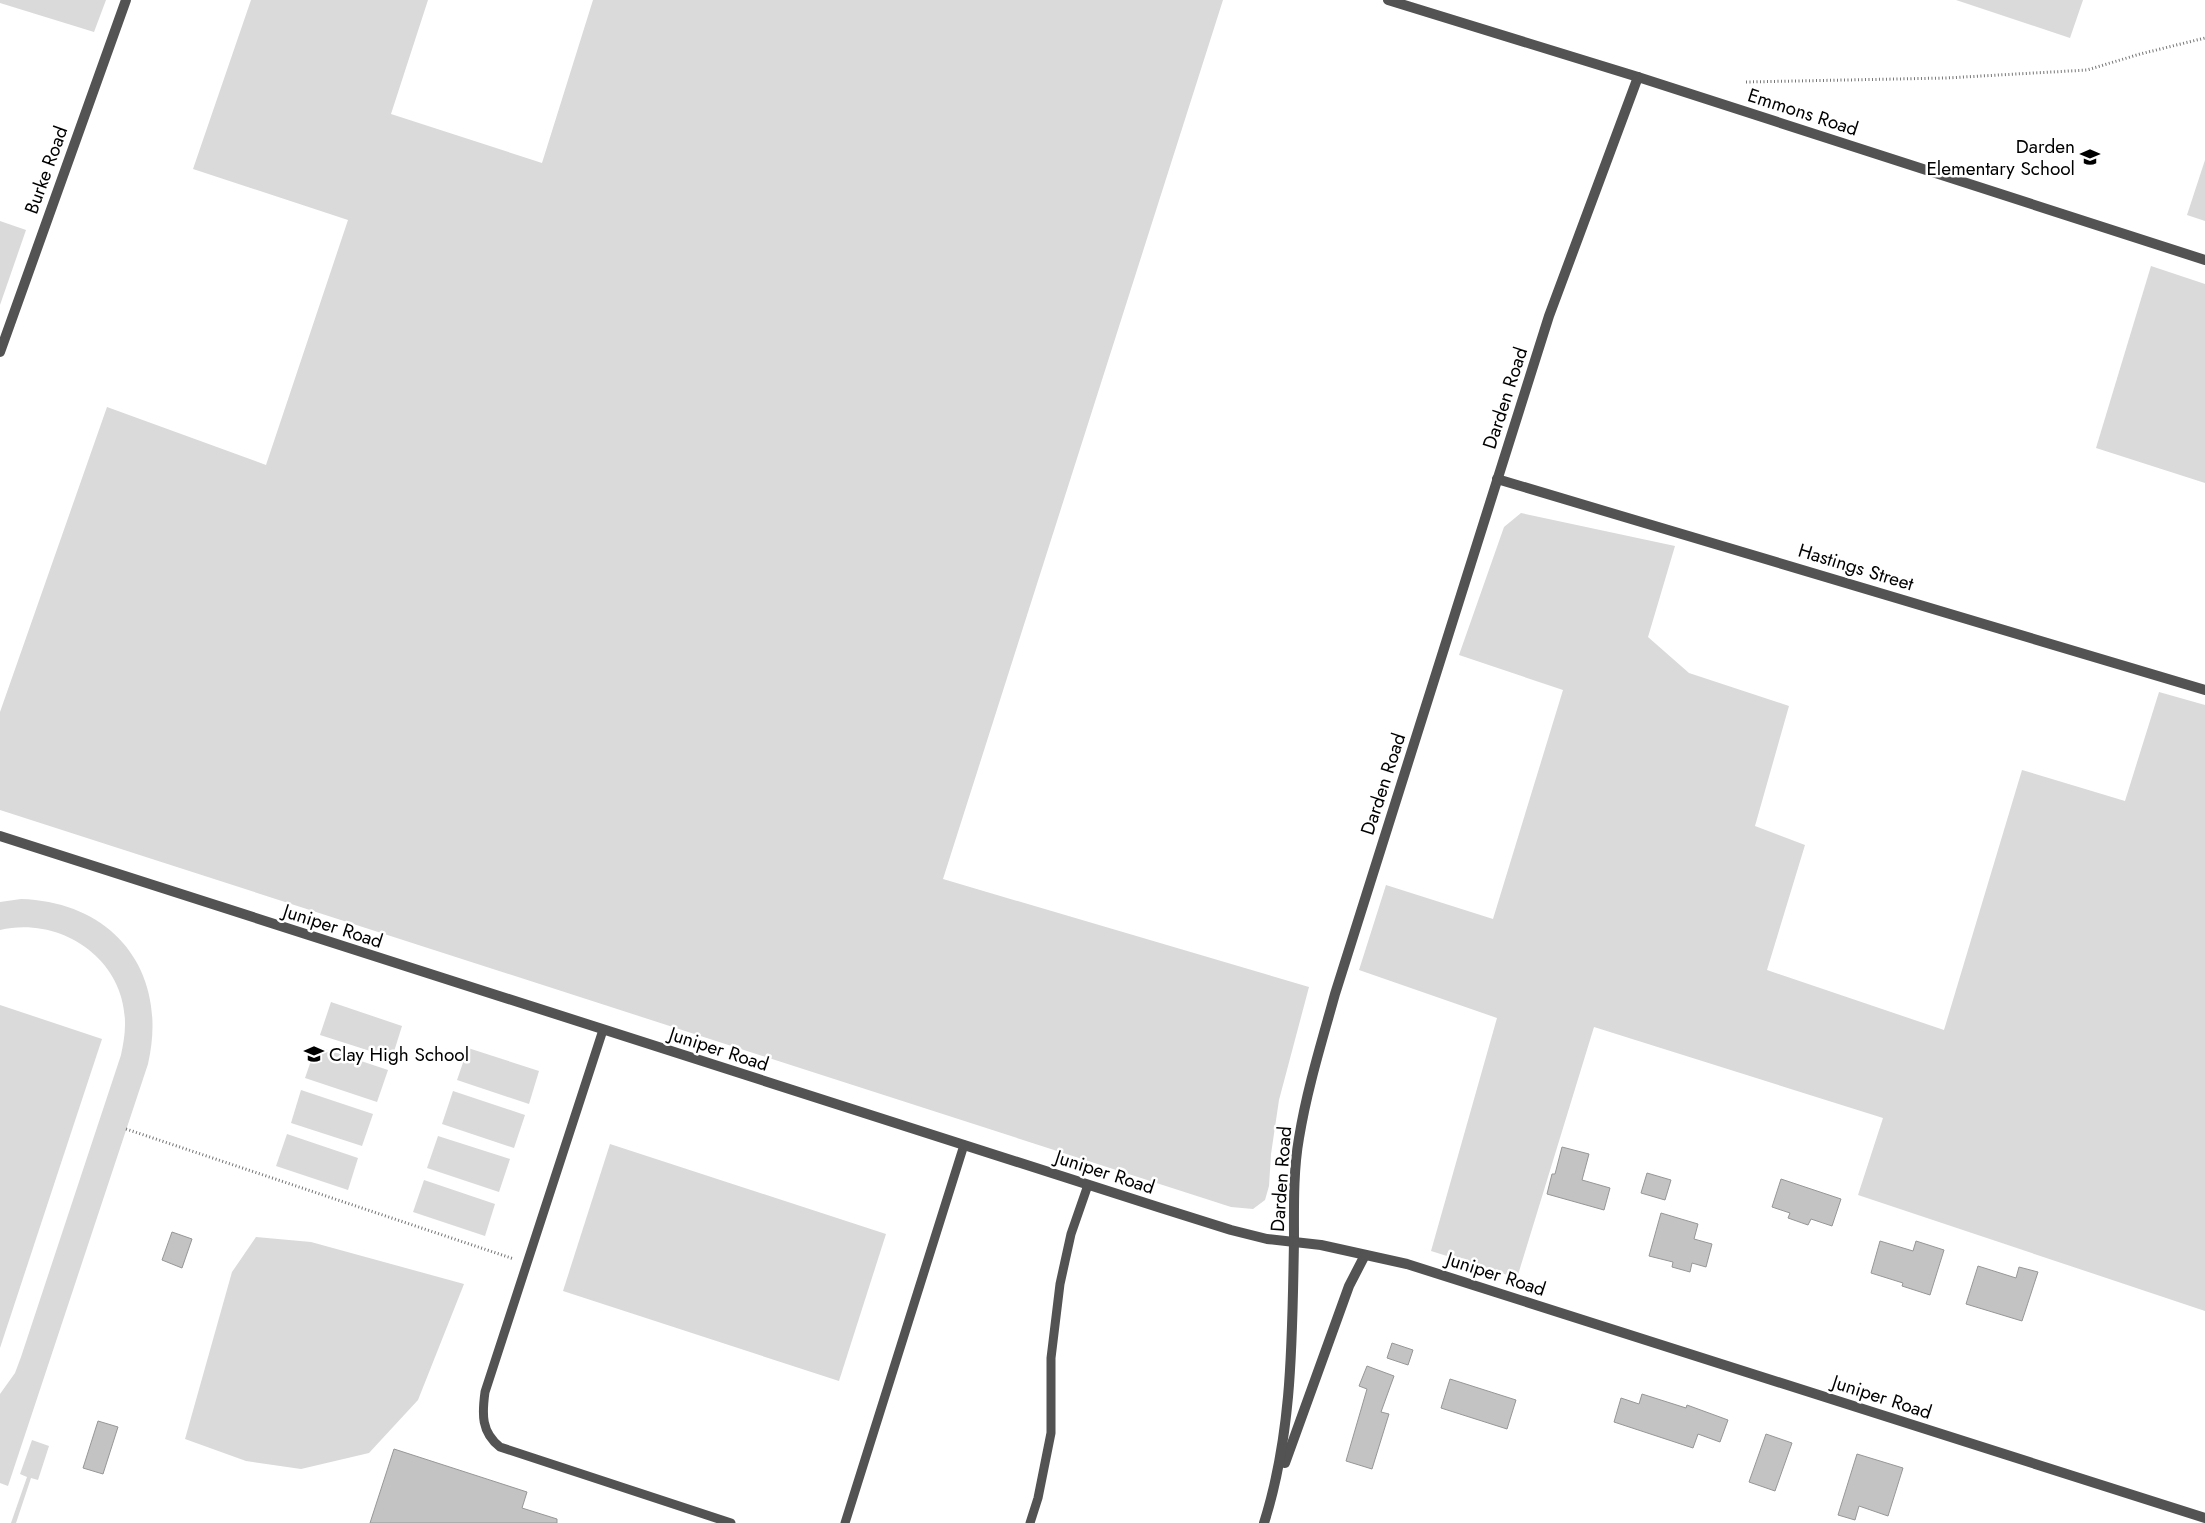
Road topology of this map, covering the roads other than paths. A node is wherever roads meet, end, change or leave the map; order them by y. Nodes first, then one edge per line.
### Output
1 (126, 0) edge
2 (1388, 0) edge
3 (1638, 77) junction
4 (2205, 260) edge
5 (0, 352) edge
6 (1497, 479) junction
7 (2205, 690) edge
8 (0, 836) edge
9 (603, 1030) junction
10 (964, 1146) junction
11 (1088, 1185) junction
12 (1294, 1242) junction
13 (1365, 1255) junction
14 (1268, 1511) junction
15 (2205, 1518) edge
16 (731, 1523) edge
17 (845, 1523) edge
18 (1030, 1523) edge
19 (1264, 1523) edge

1 - 5 street, Burke Road
2 - 3 street, Emmons Road
3 - 4 street, Emmons Road
3 - 6 street, Darden Road
6 - 7 street, Hastings Street
6 - 12 street, Darden Road
8 - 9 street, Juniper Road
9 - 10 street, Juniper Road
9 - 16 lane
10 - 11 street, Juniper Road
10 - 17 lane
11 - 12 street, Juniper Road
11 - 18 lane
12 - 13 street, Juniper Road
12 - 14 street, Darden Road
13 - 14 street
13 - 15 street, Juniper Road
14 - 19 street, Darden Road

